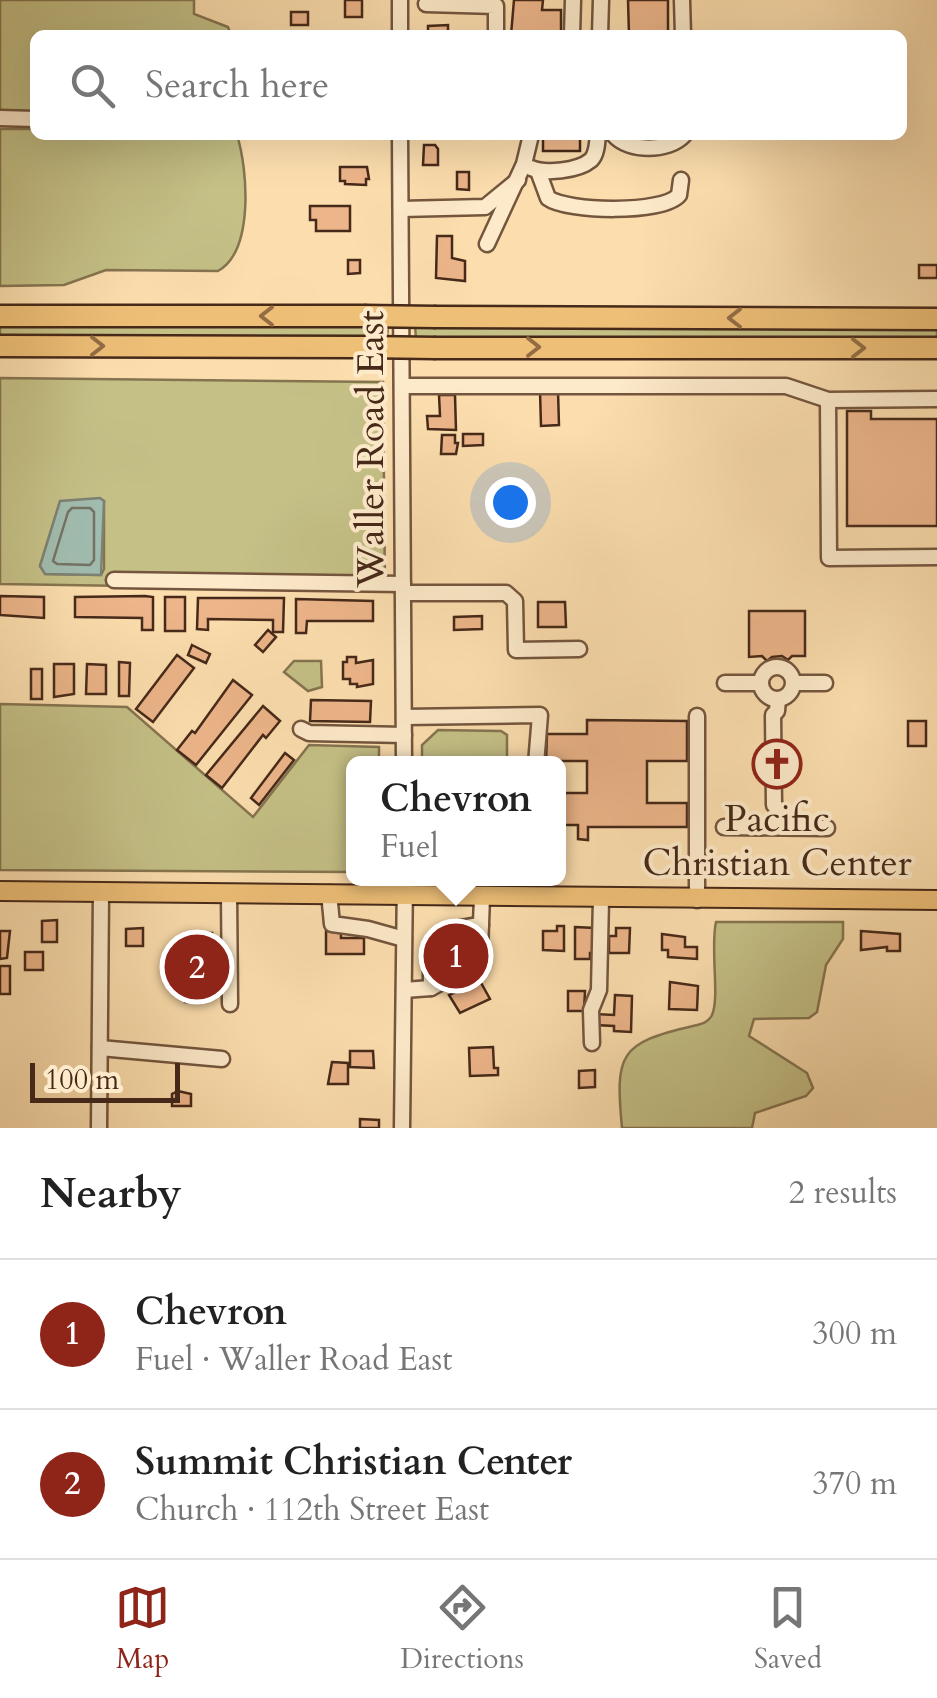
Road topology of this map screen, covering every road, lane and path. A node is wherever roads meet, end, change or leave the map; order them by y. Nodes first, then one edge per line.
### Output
1 (572, 0) edge
2 (601, 0) edge
3 (682, 0) edge
4 (400, 2) edge
5 (426, 2) edge
6 (502, 3) edge
7 (400, 30) edge
8 (497, 30) edge
9 (572, 30) edge
10 (600, 30) edge
11 (684, 30) edge
12 (0, 118) edge
13 (30, 119) edge
14 (400, 140) edge
15 (531, 140) edge
16 (597, 140) edge
17 (620, 140) edge
18 (679, 140) edge
19 (531, 168) junction
20 (518, 180) junction
21 (681, 180) dead end
22 (401, 209) junction
23 (487, 244) dead end
24 (0, 316) edge
25 (937, 319) edge
26 (0, 346) edge
27 (937, 348) edge
28 (402, 386) junction
29 (937, 399) edge
30 (828, 400) junction
31 (937, 557) edge
32 (114, 580) dead end
33 (403, 589) junction
34 (579, 649) dead end
35 (726, 683) dead end
36 (761, 683) junction
37 (794, 683) junction
38 (826, 683) dead end
39 (777, 706) junction
40 (697, 716) dead end
41 (404, 717) junction
42 (300, 729) dead end
43 (404, 735) junction
44 (404, 756) edge
45 (537, 756) edge
46 (778, 826) junction
47 (724, 827) dead end
48 (827, 828) dead end
49 (405, 887) edge
50 (534, 889) edge
51 (0, 891) edge
52 (101, 893) junction
53 (228, 893) junction
54 (329, 893) junction
55 (482, 897) junction
56 (601, 899) junction
57 (697, 900) junction
58 (937, 900) edge
59 (481, 925) junction
60 (404, 939) junction
61 (431, 988) junction
62 (404, 990) junction
63 (230, 1004) dead end
64 (592, 1043) dead end
65 (100, 1048) junction
66 (222, 1059) dead end
67 (99, 1128) edge
68 (402, 1128) edge

1 - 9 street
2 - 10 street
3 - 11 street
4 - 5 street
4 - 7 street
5 - 6 street
6 - 8 street
12 - 13 street
14 - 22 street, Waller Road East
15 - 19 street
16 - 19 street
17 - 18 street
19 - 20 street
19 - 21 street
20 - 22 street
20 - 23 street
22 - 28 street, Waller Road East
25 -> 24 highway, bridge
26 -> 27 highway, bridge
28 - 30 street
28 - 33 street, Waller Road East
29 - 30 street
30 - 31 street
32 - 33 street
33 - 34 street
33 - 41 street, Waller Road East
35 - 36 street
36 - 37 street
36 - 39 street
37 - 38 street
37 - 39 street
39 - 46 street
40 - 57 street
41 - 43 street, Waller Road East
41 - 45 street
42 - 43 street
43 - 44 street, Waller Road East
46 - 47 street
46 - 48 street
49 - 54 main road
49 - 55 main road
49 - 60 street
50 - 55 main road
50 - 56 main road
51 - 52 main road
52 - 53 main road
52 - 65 street
53 - 54 main road
53 - 63 street
54 - 60 street
55 - 59 street
56 - 57 main road
56 - 64 street
57 - 58 main road
59 - 61 street
59 - 61 street
60 - 62 street
61 - 62 street
62 - 68 street
65 - 66 street
65 - 67 street

